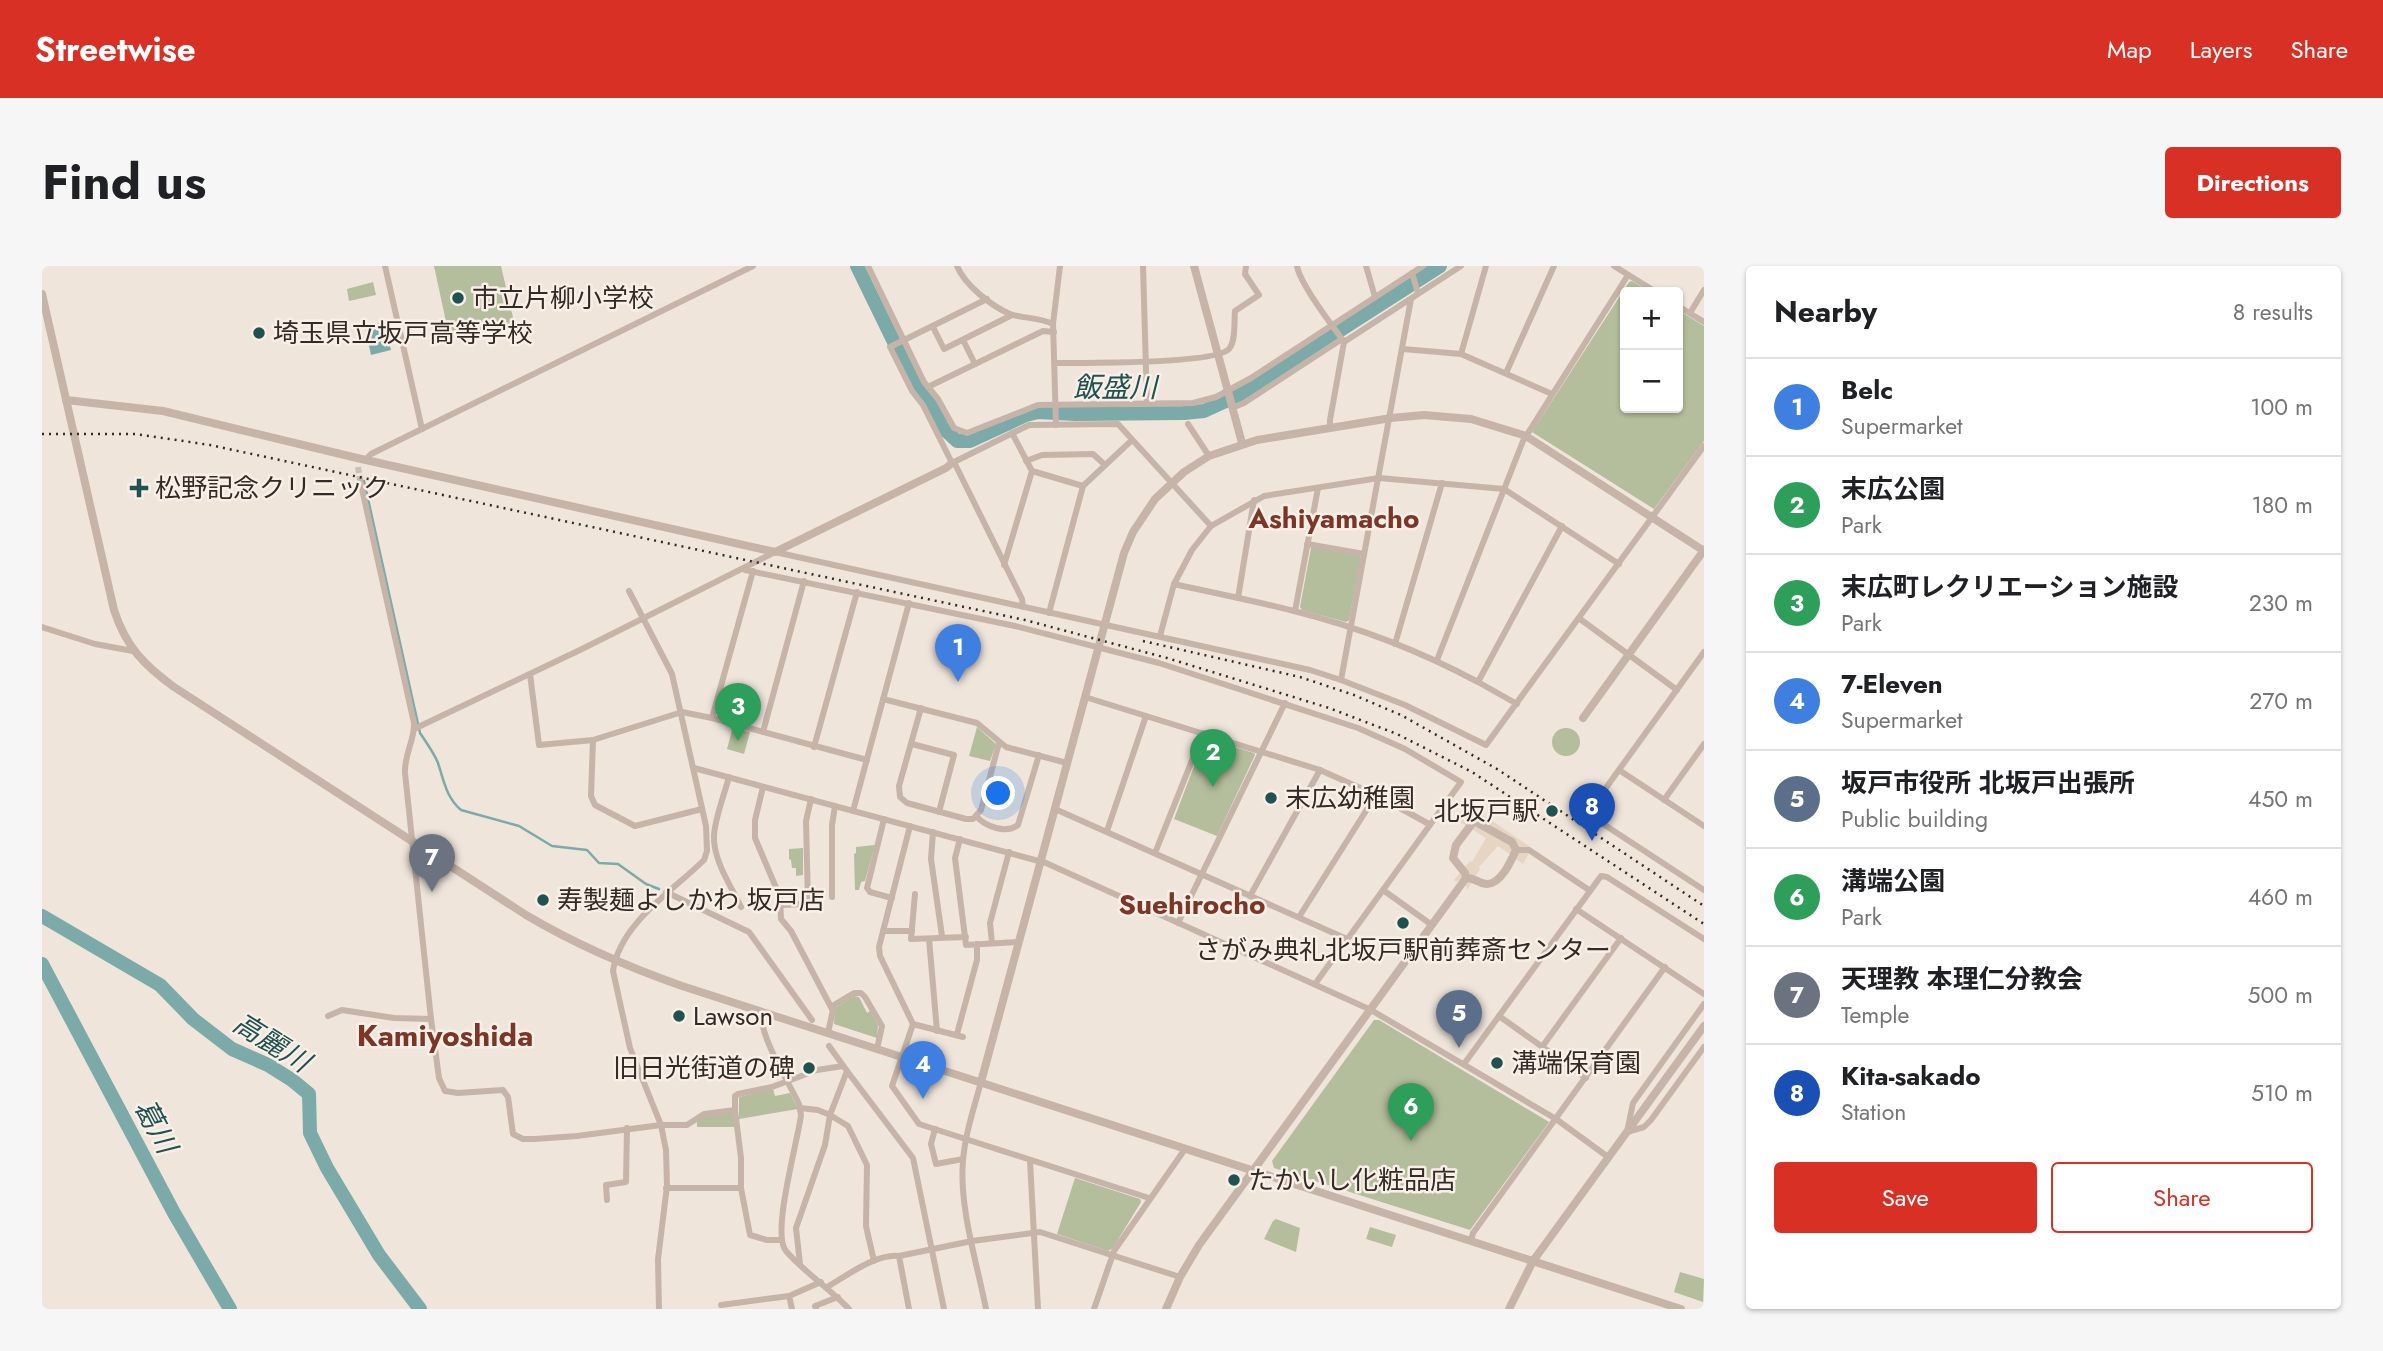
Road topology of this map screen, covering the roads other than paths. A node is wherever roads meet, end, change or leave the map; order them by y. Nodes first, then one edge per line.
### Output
1 (385, 266) edge
2 (753, 266) edge
3 (868, 266) edge
4 (957, 266) edge
5 (1060, 266) edge
6 (1143, 266) edge
7 (1194, 266) edge
8 (1246, 266) edge
9 (1297, 266) edge
10 (1366, 266) edge
11 (1423, 266) edge
12 (1461, 266) edge
13 (1486, 266) edge
14 (1554, 266) edge
15 (1614, 266) edge
16 (1412, 274) junction
17 (1628, 275) junction
18 (1648, 287) edge
19 (1704, 289) edge
20 (1418, 291) junction
21 (42, 294) edge
22 (1375, 297) junction
23 (987, 299) junction
24 (1411, 299) junction
25 (1683, 309) edge
26 (1690, 313) junction
27 (1012, 315) junction
28 (1704, 322) edge
29 (1333, 326) junction
30 (933, 327) junction
31 (1053, 328) junction
32 (1342, 339) junction
33 (904, 340) junction
34 (963, 340) junction
35 (1402, 349) junction
36 (1461, 354) junction
37 (1217, 355) junction
38 (1146, 362) junction
39 (1055, 363) junction
40 (975, 364) junction
41 (1506, 373) junction
42 (930, 386) junction
43 (1228, 392) junction
44 (1552, 394) junction
45 (66, 400) junction
46 (1147, 404) junction
47 (1056, 406) junction
48 (1232, 407) junction
49 (1391, 418) junction
50 (1056, 422) junction
51 (1188, 424) dead end
52 (1330, 428) junction
53 (422, 429) junction
54 (1012, 433) junction
55 (1526, 436) junction
56 (1132, 440) junction
57 (1242, 443) junction
58 (1704, 446) edge
59 (1209, 456) junction
60 (1026, 461) junction
61 (360, 462) junction
62 (953, 462) junction
63 (1105, 465) junction
64 (1032, 471) junction
65 (1379, 478) junction
66 (360, 480) tunnel mouth
67 (1171, 482) junction
68 (1442, 483) junction
69 (1083, 486) junction
70 (1318, 488) junction
71 (1504, 489) junction
72 (1254, 500) junction
73 (1653, 517) junction
74 (1211, 526) junction
75 (1562, 526) junction
76 (1307, 544) junction
77 (1704, 551) edge
78 (775, 552) junction
79 (1364, 554) junction
80 (1619, 564) junction
81 (1004, 565) junction
82 (743, 569) junction
83 (753, 571) junction
84 (804, 581) junction
85 (1174, 584) junction
86 (629, 592) dead end
87 (857, 592) junction
88 (1238, 598) junction
89 (909, 603) junction
90 (1023, 607) junction
91 (1295, 611) junction
92 (1049, 613) junction
93 (644, 619) junction
94 (1580, 619) junction
95 (1105, 624) junction
96 (42, 627) edge
97 (1351, 627) junction
98 (1160, 636) junction
99 (1395, 644) junction
100 (1098, 647) junction
101 (133, 651) junction
102 (1704, 652) edge
103 (1629, 654) junction
104 (1437, 660) junction
105 (530, 674) junction
106 (1341, 680) junction
107 (1478, 682) junction
108 (1677, 690) junction
109 (1085, 697) junction
110 (883, 699) junction
111 (1285, 703) junction
112 (1517, 704) junction
113 (921, 708) junction
114 (682, 712) junction
115 (1146, 716) junction
116 (712, 718) junction
117 (1583, 718) dead end
118 (414, 729) junction
119 (763, 732) junction
120 (1203, 733) junction
121 (593, 740) junction
122 (999, 743) junction
123 (912, 744) junction
124 (1704, 744) edge
125 (814, 747) junction
126 (1261, 752) junction
127 (1039, 755) junction
128 (867, 760) junction
129 (1068, 763) junction
130 (694, 768) junction
131 (1320, 770) junction
132 (1619, 770) junction
133 (729, 777) junction
134 (763, 787) junction
135 (1376, 795) junction
136 (811, 799) junction
137 (1664, 800) junction
138 (835, 806) junction
139 (1055, 808) junction
140 (702, 809) junction
141 (853, 811) junction
142 (939, 812) junction
143 (976, 816) junction
144 (884, 819) junction
145 (1429, 824) junction
146 (911, 826) junction
147 (1704, 826) edge
148 (1107, 831) junction
149 (933, 832) junction
150 (960, 839) junction
151 (412, 842) junction
152 (1516, 850) junction
153 (1009, 852) junction
154 (1155, 853) junction
155 (1041, 862) junction
156 (1202, 874) junction
157 (1466, 878) junction
158 (1383, 890) junction
159 (1589, 890) junction
160 (1704, 890) edge
161 (666, 892) junction
162 (915, 894) dead end
163 (1250, 896) junction
164 (832, 897) dead end
165 (892, 898) junction
166 (780, 905) junction
167 (741, 907) dead end
168 (1576, 909) junction
169 (1299, 917) junction
170 (1178, 923) junction
171 (1433, 925) junction
172 (883, 930) junction
173 (912, 931) junction
174 (942, 936) junction
175 (966, 937) junction
176 (929, 939) junction
177 (1348, 939) junction
178 (1621, 939) junction
179 (1704, 939) edge
180 (1019, 942) junction
181 (992, 943) junction
182 (977, 944) junction
183 (615, 960) junction
184 (1665, 967) junction
185 (1314, 984) junction
186 (1704, 994) edge
187 (1704, 1004) edge
188 (832, 1009) junction
189 (1371, 1010) junction
190 (760, 1011) junction
191 (328, 1016) dead end
192 (1499, 1016) junction
193 (431, 1019) junction
194 (812, 1020) dead end
195 (913, 1024) junction
196 (1704, 1026) edge
197 (937, 1031) junction
198 (828, 1033) junction
199 (829, 1046) dead end
200 (1542, 1047) junction
201 (1704, 1047) edge
202 (877, 1049) junction
203 (902, 1057) junction
204 (1464, 1064) junction
205 (845, 1068) junction
206 (1586, 1078) junction
207 (788, 1081) junction
208 (981, 1083) junction
209 (800, 1108) junction
210 (735, 1110) junction
211 (830, 1115) junction
212 (1556, 1119) junction
213 (661, 1125) junction
214 (627, 1128) junction
215 (935, 1129) junction
216 (1627, 1132) junction
217 (966, 1139) junction
218 (1185, 1149) junction
219 (1608, 1157) junction
220 (963, 1159) junction
221 (1030, 1161) junction
222 (1254, 1171) junction
223 (666, 1188) junction
224 (741, 1188) junction
225 (1149, 1198) junction
226 (607, 1200) dead end
227 (1034, 1231) junction
228 (780, 1240) junction
229 (972, 1241) junction
230 (1471, 1241) junction
231 (932, 1250) junction
232 (1113, 1255) junction
233 (899, 1256) junction
234 (874, 1261) junction
235 (1533, 1261) junction
236 (800, 1264) junction
237 (1180, 1277) junction
238 (825, 1284) junction
239 (789, 1296) junction
240 (838, 1297) junction
241 (721, 1304) dead end
242 (659, 1309) edge
243 (792, 1309) edge
244 (816, 1309) edge
245 (849, 1309) edge
246 (909, 1309) edge
247 (944, 1309) edge
248 (986, 1309) edge
249 (1038, 1309) edge
250 (1094, 1309) edge
251 (1166, 1309) edge
252 (1509, 1309) edge
253 (1681, 1309) edge

1 - 53 street
2 - 53 street
3 - 33 street
4 - 23 street
5 - 31 street
6 - 38 street
7 - 37 street
8 - 37 street
9 - 29 street
10 - 22 street
11 - 16 street
12 - 20 street
13 - 36 street
14 - 41 street
15 - 17 street
16 - 20 street
16 - 22 street
17 - 18 street
17 - 44 street
19 - 26 street
20 - 24 street
21 - 45 street
22 - 29 street
23 - 27 street
23 - 30 street
24 - 32 street
24 - 35 street
25 - 26 street
26 - 28 street
27 - 31 street
27 - 34 street
29 - 32 street
29 - 43 street
30 - 33 street
30 - 34 street
31 - 39 street
31 - 40 street
32 - 48 street
32 - 52 street
33 - 42 street
33 - 62 street
34 - 40 street
35 - 36 street
35 - 49 street
36 - 41 street
37 - 38 street
37 - 43 street
38 - 39 street
38 - 46 street
39 - 47 street
40 - 42 street
41 - 44 street
42 - 47 street
43 - 46 street
43 - 48 street
44 - 55 street
45 - 61 street
45 - 101 street
46 - 47 street
47 - 50 street
48 - 57 street
49 - 52 street
49 - 55 street
49 - 65 street
50 - 54 street
50 - 56 street
51 - 59 street
52 - 57 street
53 - 61 street
54 - 60 street
54 - 62 street
55 - 71 street
55 - 73 street
56 - 63 street
56 - 67 street
57 - 59 street
58 - 73 street
59 - 67 street
60 - 63 street
60 - 64 street
61 - 78 street
62 - 78 street
62 - 81 street
63 - 69 street
64 - 69 street
64 - 81 street
65 - 68 street
65 - 70 street
65 - 79 street
66 - 118 street
67 - 74 street
67 - 95 street
68 - 71 street
68 - 99 street
69 - 92 street
70 - 72 street
70 - 76 street
71 - 75 street
71 - 104 street
72 - 74 street
72 - 88 street
73 - 77 street
73 - 80 street
74 - 85 street
75 - 80 street
75 - 107 street
76 - 79 street
76 - 91 street
77 - 103 street
78 - 82 street
78 - 90 street
79 - 97 street
80 - 94 street
81 - 90 street
82 - 83 street
82 - 93 street
83 - 84 street
83 - 116 street
84 - 87 street
84 - 119 street
85 - 88 street
85 - 98 street
86 - 93 street
87 - 89 street
87 - 125 street
88 - 91 street
89 - 100 street
89 - 110 street
90 - 92 street
91 - 97 street
92 - 95 street
93 - 105 street
93 - 114 street
94 - 103 street
94 - 112 street
95 - 98 street
95 - 100 street
96 - 101 street
97 - 99 street
97 - 106 street
98 - 106 street
99 - 104 street
100 - 109 street
100 - 111 street
101 - 151 street
102 - 108 street
103 - 108 street
103 - 117 street
104 - 107 street
105 - 118 street
105 - 121 street
106 - 112 street
107 - 112 street
108 - 132 street
109 - 115 street
109 - 129 street
110 - 113 street
110 - 128 street
111 - 126 street
111 - 145 street
113 - 122 street
113 - 123 street
114 - 116 street
114 - 121 street
114 - 130 street
115 - 120 street
115 - 148 street
116 - 119 street
118 - 151 street
119 - 125 street
120 - 126 street
120 - 154 street
121 - 140 street
122 - 127 street
122 - 143 street
123 - 142 street
123 - 142 street
124 - 137 street
125 - 128 street
126 - 131 street
126 - 156 street
127 - 129 street
127 - 143 street
128 - 141 street
129 - 139 street
130 - 133 street
130 - 140 street
131 - 135 street
131 - 163 street
132 - 137 street
132 - 160 street
133 - 134 street
133 - 167 street
134 - 136 street
134 - 166 street
135 - 145 street
135 - 169 street
136 - 138 street
136 - 166 street
137 - 147 street
138 - 141 street
138 - 164 street
139 - 148 street
139 - 155 street
140 - 161 street
141 - 144 street
142 - 143 street
144 - 146 street
144 - 165 street
145 - 158 street
146 - 149 street
146 - 165 street
148 - 154 street
149 - 150 street
149 - 174 street
150 - 153 street
150 - 175 street
151 - 183 street
151 - 193 street
152 - 157 street
152 - 157 street
152 - 159 street
153 - 155 street
153 - 181 street
154 - 156 street
155 - 170 street
155 - 180 street
156 - 163 street
156 - 170 street
157 - 171 street
158 - 171 street
158 - 177 street
159 - 168 street
159 - 179 street
161 - 183 street
161 - 194 street
162 - 173 street
163 - 169 street
165 - 172 street
166 - 188 street
168 - 178 street
168 - 192 street
169 - 177 street
170 - 185 street
171 - 189 street
172 - 173 street
172 - 195 street
173 - 176 street
174 - 175 street
174 - 176 street
175 - 182 street
176 - 197 street
177 - 185 street
178 - 184 street
178 - 200 street
180 - 181 street
180 - 208 street
181 - 182 street
182 - 197 street
183 - 190 street
183 - 213 street
184 - 186 street
184 - 206 street
185 - 189 street
187 - 216 street
188 - 198 street
188 - 202 street
189 - 204 street
189 - 222 street
190 - 198 street
190 - 207 street
191 - 193 street
192 - 200 street
192 - 204 street
193 - 214 street
195 - 197 street
195 - 203 street
196 - 216 street
198 - 202 street
199 - 205 street
200 - 206 street
201 - 216 street
202 - 203 street
203 - 208 street
203 - 215 street
204 - 212 street
205 - 207 street
205 - 211 street
205 - 231 street
206 - 212 street
207 - 209 street
207 - 210 street
208 - 217 street
208 - 218 street
209 - 211 street
209 - 228 street
210 - 213 street
210 - 224 street
211 - 234 street
211 - 236 street
212 - 219 street
212 - 230 street
213 - 214 street
213 - 223 street
214 - 226 street
215 - 217 street
215 - 220 street
216 - 219 street
217 - 220 street
217 - 221 street
218 - 222 street
218 - 225 street
219 - 235 street
220 - 229 street
221 - 225 street
221 - 227 street
222 - 230 street
222 - 237 street
223 - 224 street
223 - 242 street
224 - 228 street
225 - 232 street
227 - 229 street
227 - 232 street
227 - 249 street
228 - 236 street
229 - 231 street
229 - 248 street
230 - 235 street
231 - 233 street
231 - 247 street
232 - 237 street
232 - 250 street
233 - 234 street
233 - 246 street
234 - 238 street
235 - 252 street
235 - 253 street
236 - 238 street
237 - 251 street
238 - 239 street
238 - 240 street
239 - 241 street
239 - 243 street
240 - 244 street
240 - 245 street

